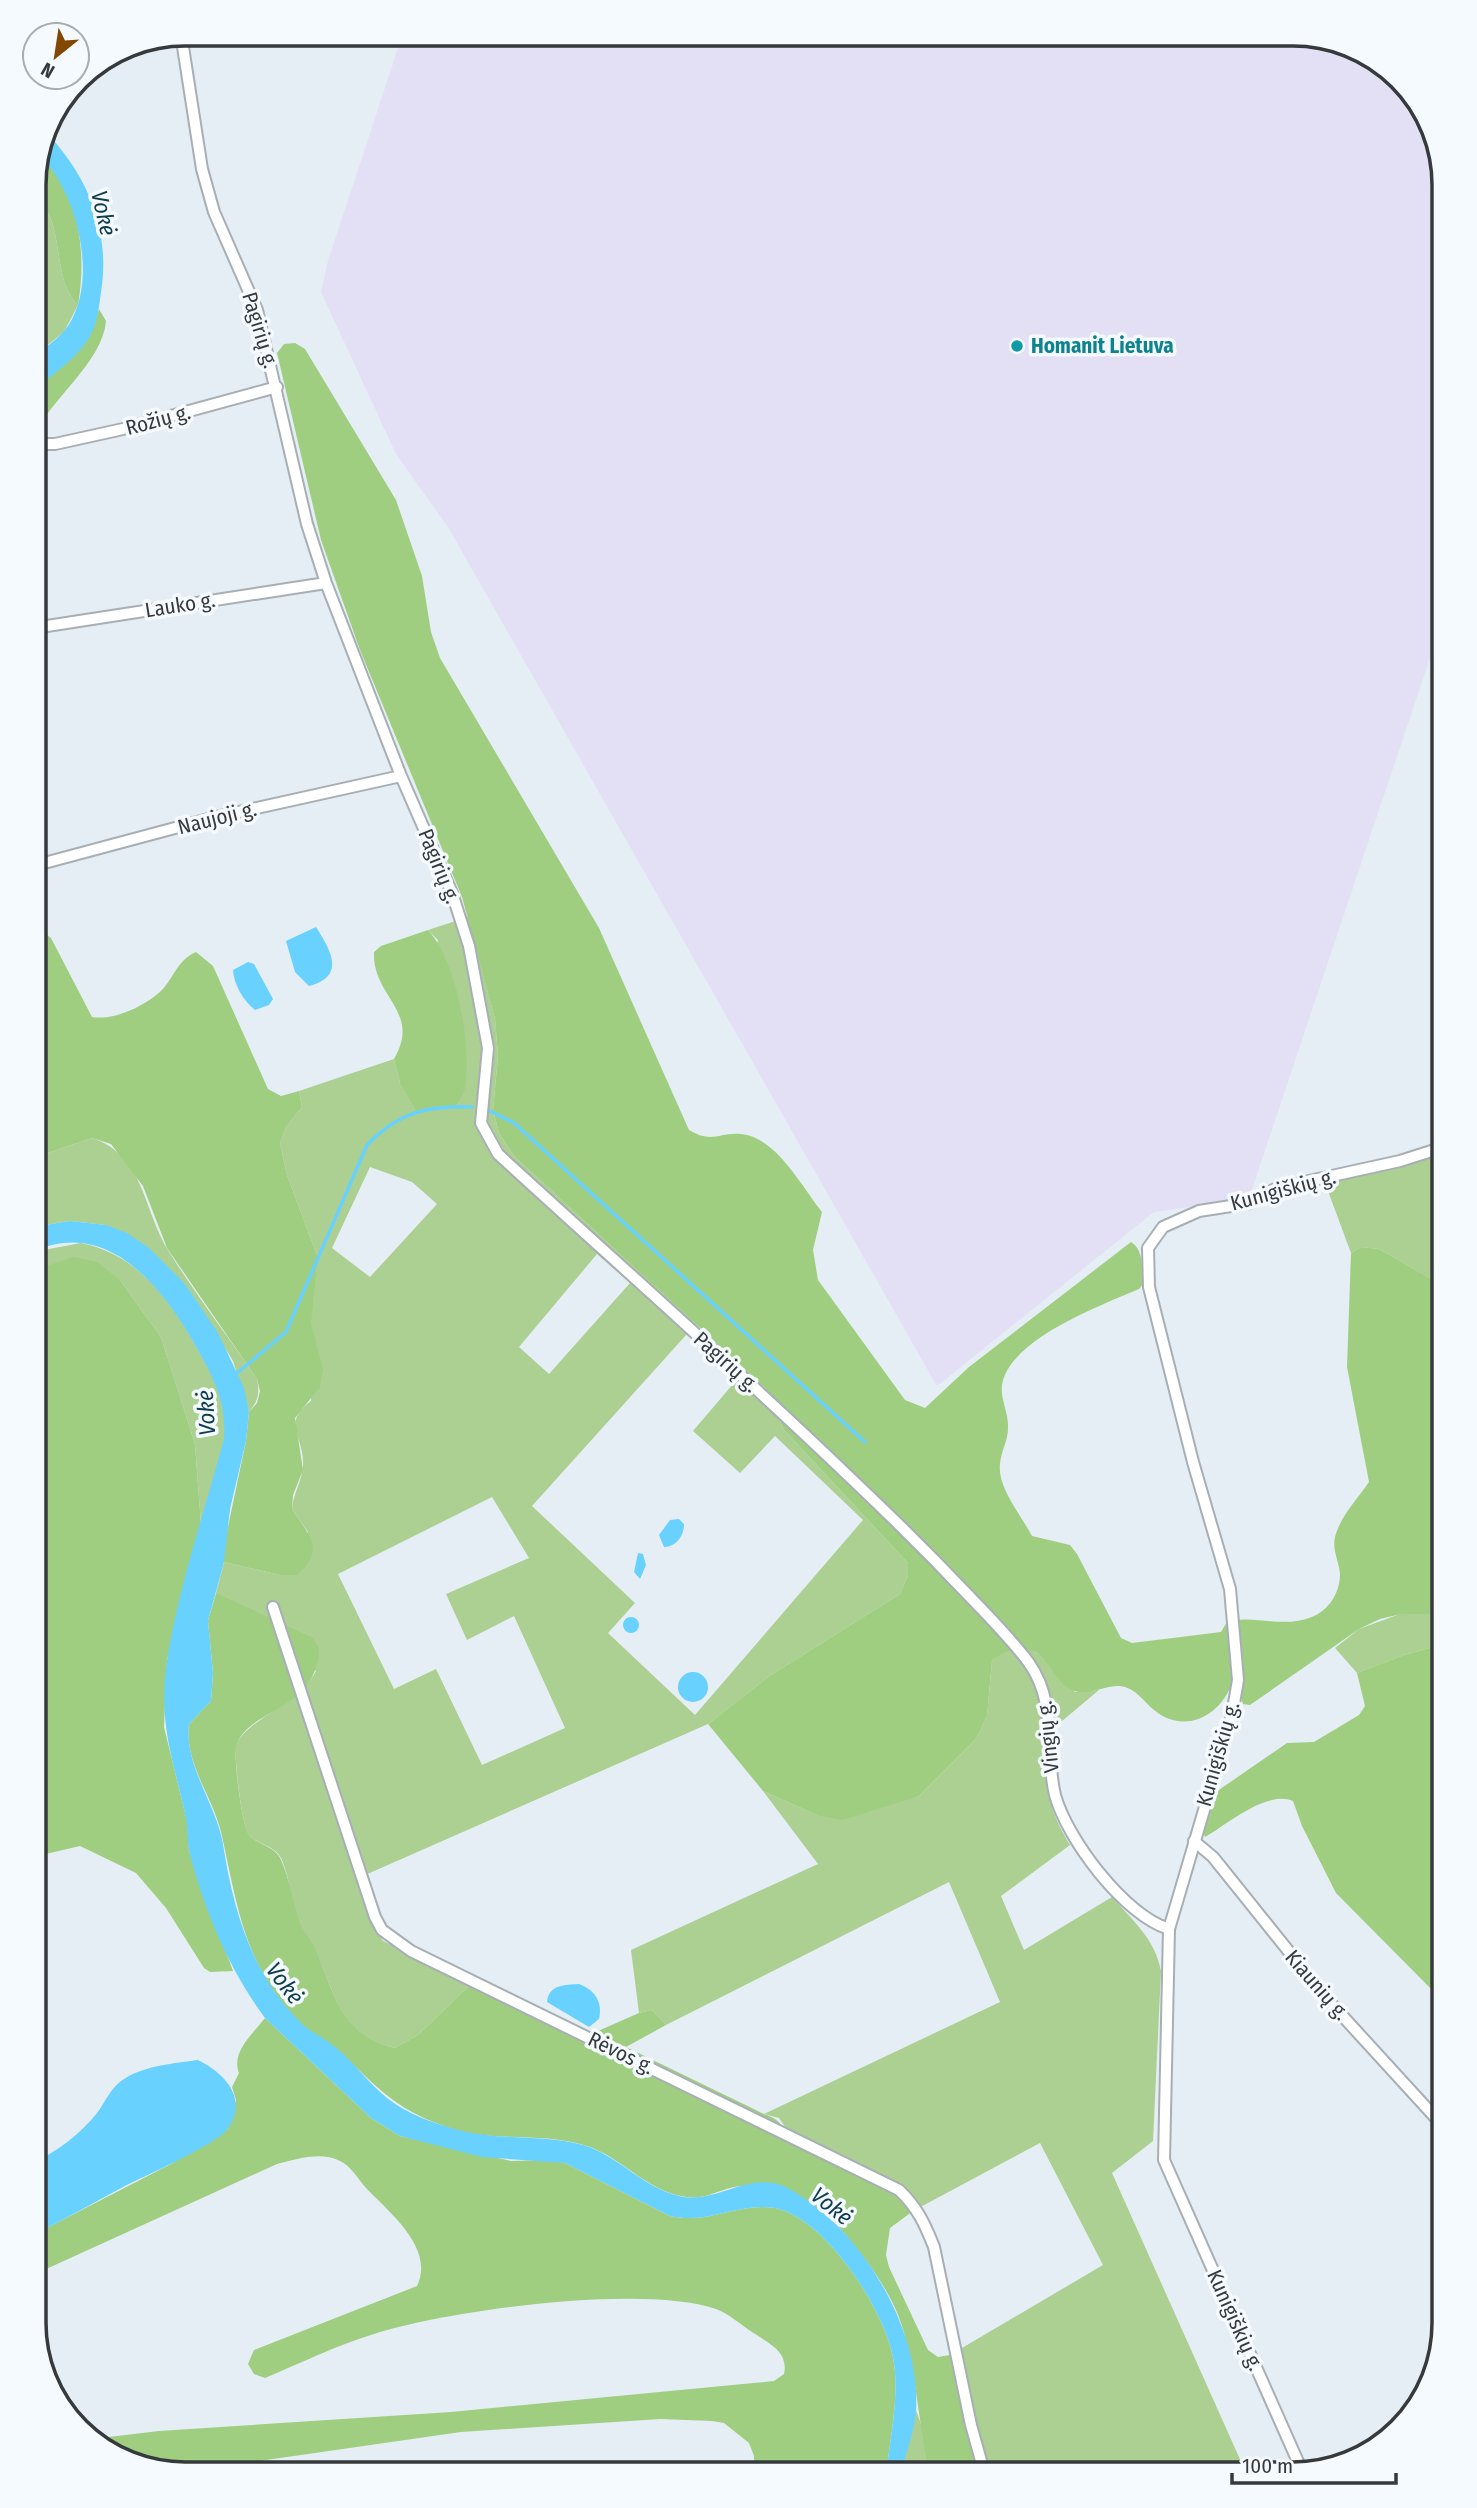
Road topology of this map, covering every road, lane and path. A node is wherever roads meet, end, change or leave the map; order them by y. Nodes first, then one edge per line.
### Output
1 (183, 46) edge
2 (277, 387) junction
3 (46, 444) edge
4 (326, 583) junction
5 (46, 626) edge
6 (401, 776) junction
7 (46, 863) edge
8 (1432, 1151) edge
9 (921, 1545) joint
10 (273, 1607) dead end
11 (1194, 1841) junction
12 (1169, 1929) junction
13 (1432, 2114) edge
14 (981, 2462) edge
15 (1298, 2462) edge

1 - 2 street, Pagirių g.
2 - 3 street, Rožių g.
2 - 4 street, Pagirių g.
4 - 5 street, Lauko g.
4 - 6 street, Pagirių g.
6 - 7 street, Naujoji g.
6 - 9 street, Pagirių g.
8 - 11 street, Kunigiškių g.
9 - 12 street, Vingių g.
10 - 14 street, Rėvos g.
11 - 12 street, Kunigiškių g.
11 - 13 street, Kiaunių g.
12 - 15 street, Kunigiškių g.

